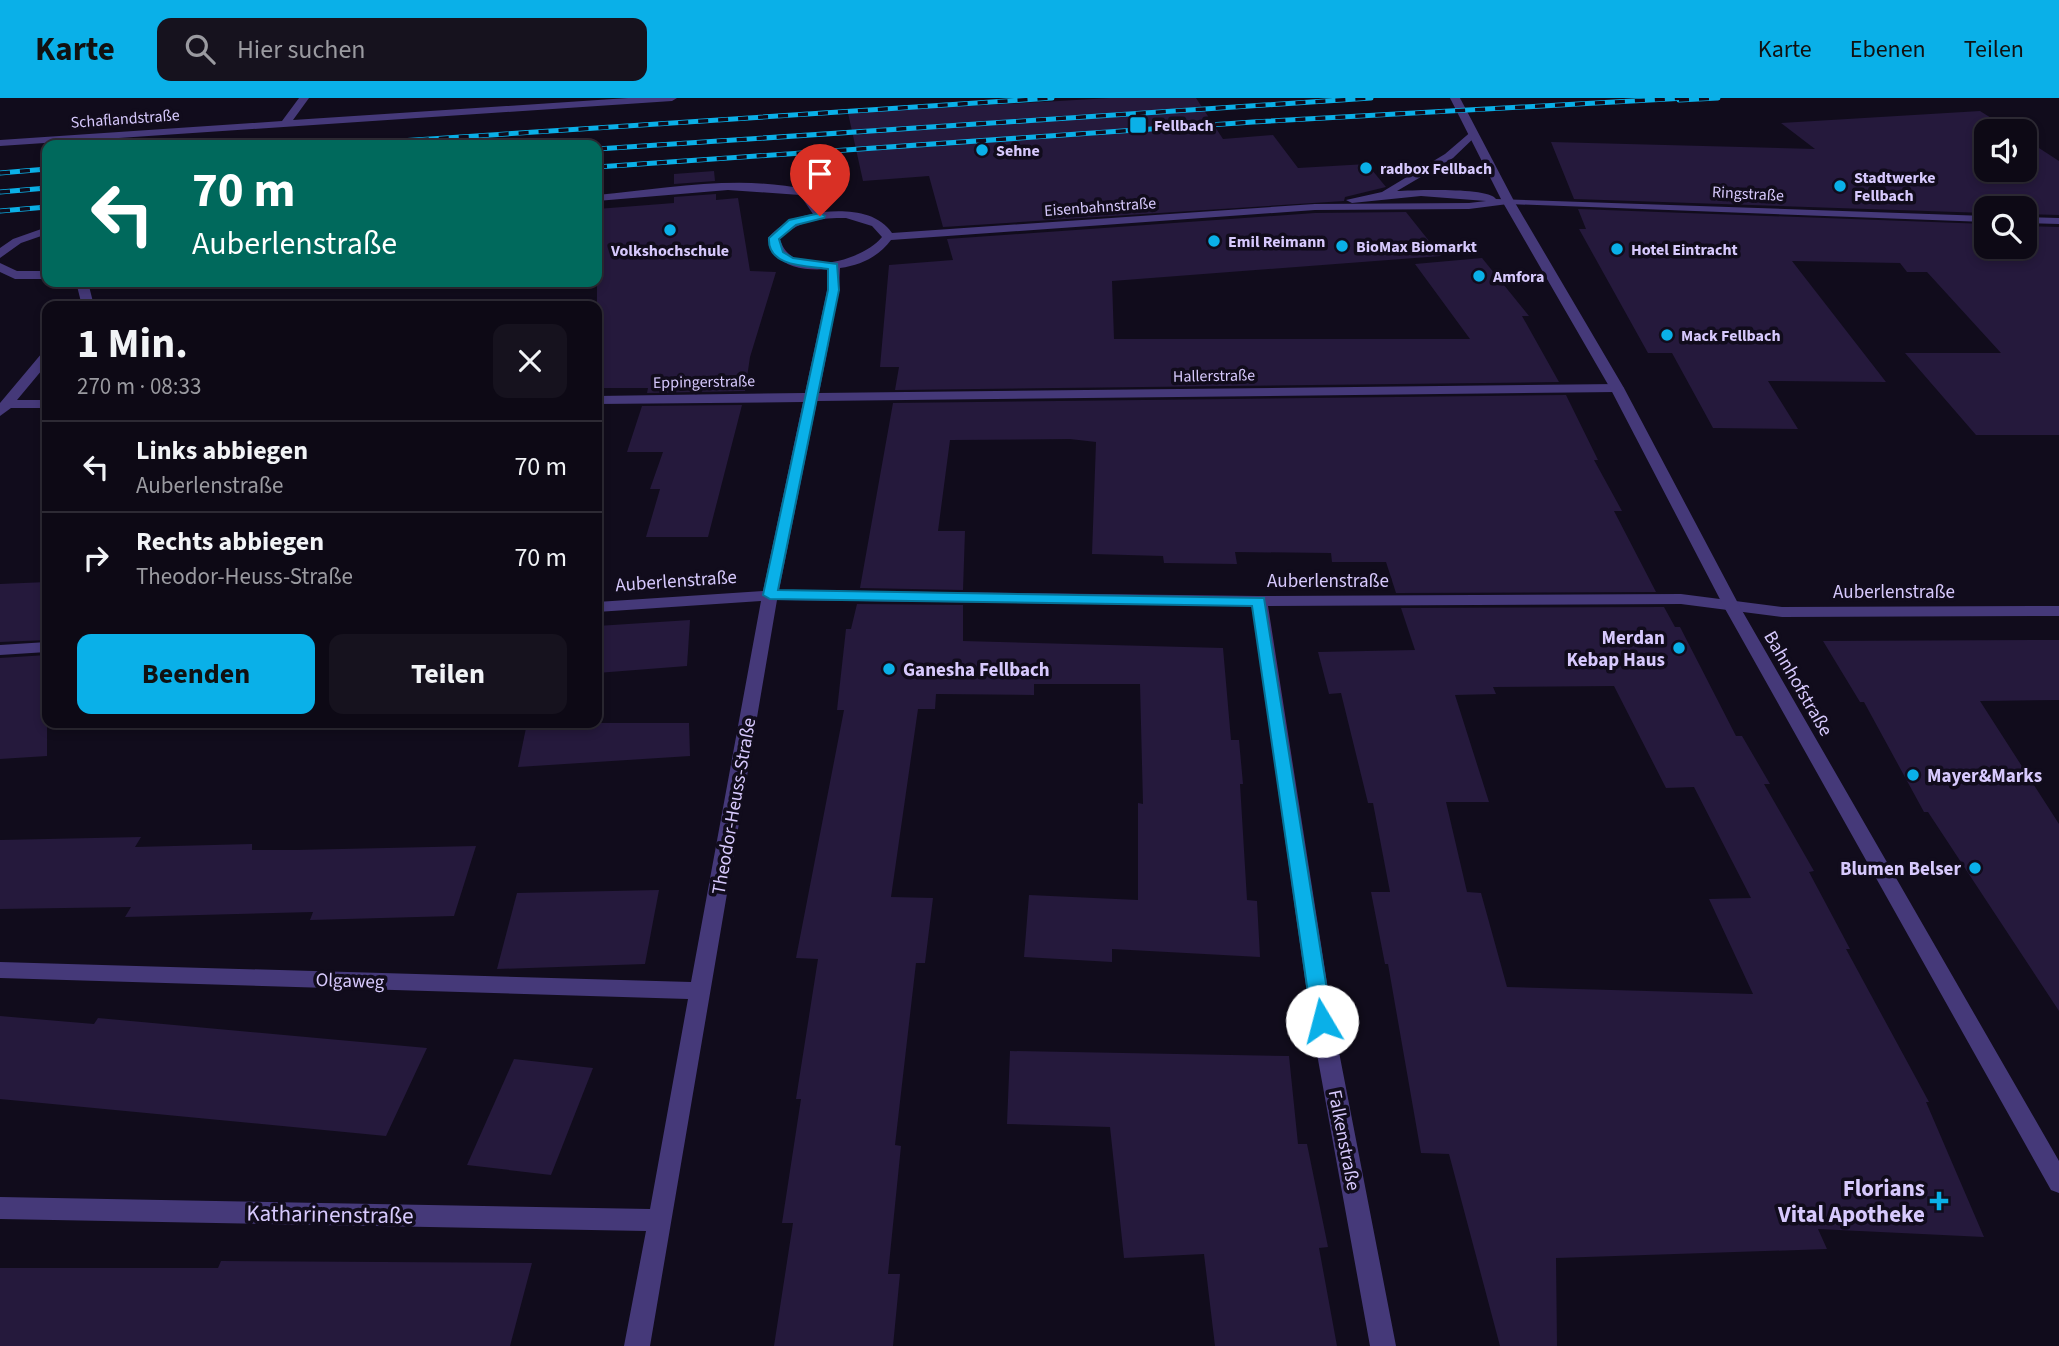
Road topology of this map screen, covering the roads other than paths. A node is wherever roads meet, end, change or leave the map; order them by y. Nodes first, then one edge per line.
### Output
1 (304, 98) edge
2 (671, 98) edge
3 (1455, 98) edge
4 (287, 121) junction
5 (1473, 133) junction
6 (0, 143) edge
7 (1380, 195) junction
8 (602, 198) edge
9 (1508, 201) junction
10 (1315, 207) junction
11 (820, 216) junction
12 (1974, 219) edge
13 (2037, 220) edge
14 (2059, 221) edge
15 (42, 232) edge
16 (888, 237) junction
17 (0, 254) edge
18 (834, 266) junction
19 (0, 267) edge
20 (42, 275) edge
21 (42, 362) edge
22 (1616, 388) junction
23 (811, 397) junction
24 (602, 400) edge
25 (42, 404) edge
26 (4, 408) edge
27 (770, 595) junction
28 (1259, 601) junction
29 (602, 607) edge
30 (1732, 607) junction
31 (2059, 611) edge
32 (42, 647) edge
33 (0, 650) edge
34 (0, 970) edge
35 (701, 991) junction
36 (2059, 1181) edge
37 (0, 1208) edge
38 (660, 1220) junction
39 (637, 1346) edge
40 (1383, 1346) edge

1 - 4 street
2 - 4 street, Schaflandstraße
3 - 5 street, Bahnhofstraße
4 - 6 street, Schaflandstraße
5 - 7 street
5 - 9 street, Bahnhofstraße
7 - 9 street, Eisenbahnstraße
7 - 10 street, Eisenbahnstraße
8 - 11 street
9 - 10 street, Eisenbahnstraße
9 - 12 street, Ringstraße
9 - 22 street, Bahnhofstraße
10 - 16 street, Eisenbahnstraße
11 - 16 street
11 - 18 street
13 - 14 street
15 - 17 street
16 - 18 street
18 - 23 street, Theodor-Heuss-Straße
19 - 20 street
21 - 26 street
22 - 23 street, Hallerstraße
22 - 30 street, Bahnhofstraße
23 - 24 street, Eppingerstraße
23 - 27 street, Theodor-Heuss-Straße
25 - 26 street
27 - 28 street, Auberlenstraße
27 - 29 street, Auberlenstraße
27 - 35 street, Theodor-Heuss-Straße
28 - 30 street, Auberlenstraße
28 - 40 street, Falkenstraße
30 - 31 street, Auberlenstraße
30 - 36 street, Bahnhofstraße
32 - 33 street
34 - 35 street, Olgaweg
35 - 38 street, Theodor-Heuss-Straße
37 - 38 street, Katharinenstraße
38 - 39 street, Theodor-Heuss-Straße

